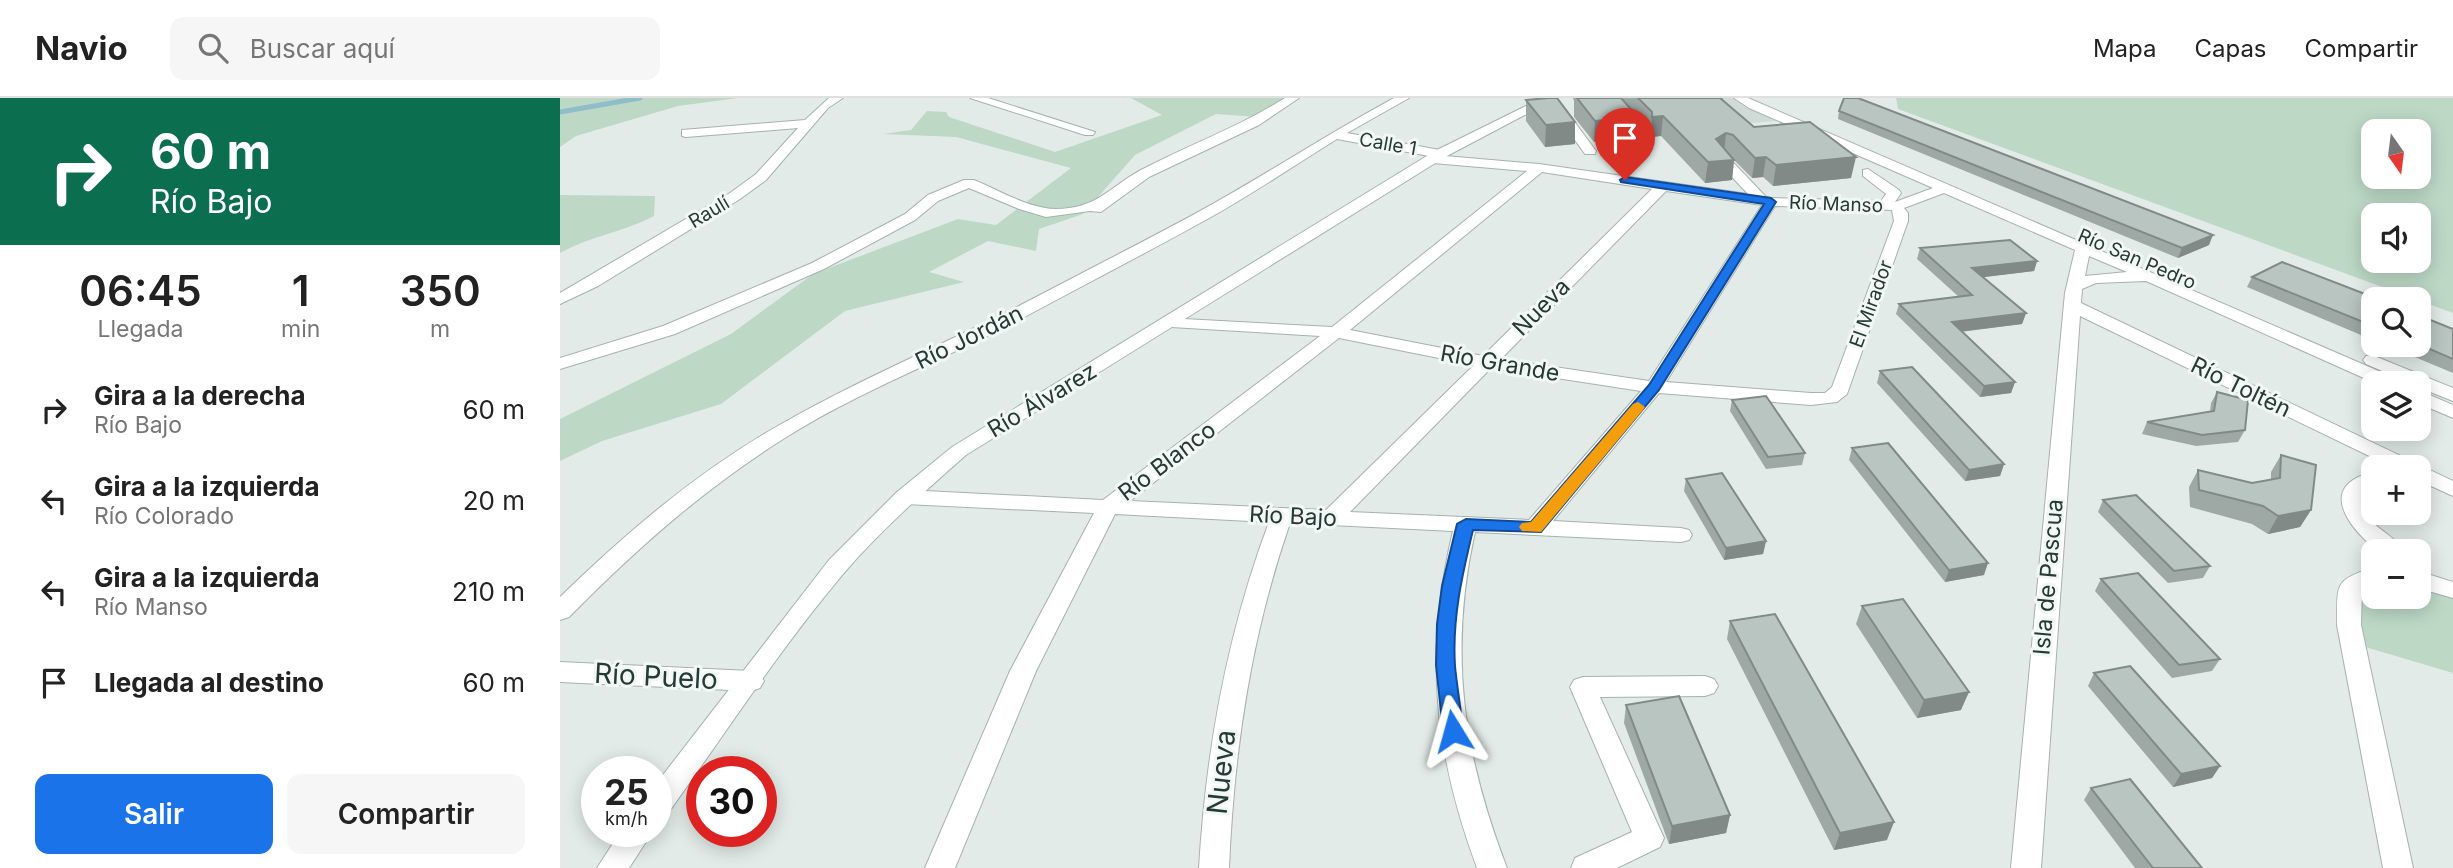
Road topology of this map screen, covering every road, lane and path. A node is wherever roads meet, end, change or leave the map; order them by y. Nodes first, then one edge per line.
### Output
1 (837, 98) edge
2 (976, 98) edge
3 (1293, 98) edge
4 (1403, 98) edge
5 (1550, 98) edge
6 (1609, 98) edge
7 (1740, 98) edge
8 (1531, 103) edge
9 (809, 123) junction
10 (1090, 132) dead end
11 (685, 133) dead end
12 (1818, 134) junction
13 (1335, 135) junction
14 (1644, 136) dead end
15 (1591, 151) dead end
16 (1436, 156) junction
17 (1723, 160) edge
18 (1539, 168) junction
19 (1868, 173) dead end
20 (1663, 186) junction
21 (1946, 188) junction
22 (1766, 201) junction
23 (1107, 203) junction
24 (1891, 205) junction
25 (1088, 214) dead end
26 (2083, 248) junction
27 (2170, 281) junction
28 (2075, 296) junction
29 (560, 299) edge
30 (1171, 321) junction
31 (1336, 332) junction
32 (1486, 362) junction
33 (560, 364) edge
34 (2364, 371) edge
35 (1654, 387) junction
36 (2453, 395) edge
37 (1830, 398) joint
38 (2431, 402) edge
39 (2453, 412) edge
40 (2385, 455) edge
41 (2361, 484) edge
42 (905, 497) junction
43 (1108, 507) junction
44 (1282, 515) junction
45 (1331, 518) junction
46 (2361, 523) edge
47 (1466, 524) junction
48 (2362, 525) edge
49 (1535, 528) junction
50 (1681, 536) dead end
51 (2378, 539) edge
52 (2361, 581) edge
53 (560, 611) edge
54 (560, 672) edge
55 (751, 681) junction
56 (1705, 686) dead end
57 (672, 786) edge
58 (627, 847) edge
59 (612, 868) edge
60 (940, 868) edge
61 (1214, 868) edge
62 (1492, 868) edge
63 (1586, 868) edge
64 (2026, 868) edge
65 (2398, 868) edge

1 - 9 street, Raulí
2 - 10 street
3 - 23 street
4 - 13 street, Río Jordán
5 - 8 street, Río Álvarez
5 - 15 street
6 - 14 street
7 - 12 street, Río San Pedro
8 - 16 street, Río Álvarez
9 - 11 street
9 - 29 street, Raulí
12 - 21 street, Río San Pedro
12 - 27 street, Río San Pedro
13 - 16 street, Calle 1
13 - 53 street, Río Jordán
16 - 18 street, Río Manso
16 - 30 street, Río Álvarez
17 - 22 street
18 - 20 street, Río Manso
18 - 31 street, Río Blanco
19 - 24 street, El Mirador
20 - 22 street, Río Manso
20 - 32 street, Nueva
21 - 24 street, Río Manso
21 - 26 street, Río San Pedro
22 - 24 street, Río Manso
22 - 35 street
23 - 25 street
23 - 33 street
24 - 37 street, El Mirador
26 - 27 street, Río San Pedro
26 - 28 street, Isla de Pascua
27 - 28 street
27 - 34 street, Río San Pedro
27 - 36 street, Río San Pedro
28 - 40 street, Río Toltén
28 - 64 street, Isla de Pascua
30 - 31 street, Río Grande
30 - 42 street, Río Álvarez
31 - 32 street, Río Grande
31 - 43 street, Río Blanco
32 - 35 street, Río Grande
32 - 45 street, Nueva
35 - 37 street, Río Grande
35 - 49 street
38 - 39 street
41 - 46 street
42 - 43 street, Río Bajo
42 - 55 street, Río Álvarez
43 - 44 street, Río Bajo
43 - 60 street, Río Blanco
44 - 45 street, Río Bajo
44 - 61 street, Nueva
45 - 47 street, Río Bajo
47 - 49 street, Río Bajo
47 - 62 street
48 - 51 street
49 - 50 street, Río Bajo
52 - 65 street
54 - 55 street, Río Puelo
55 - 57 street, Río Álvarez
56 - 63 street
58 - 59 street

